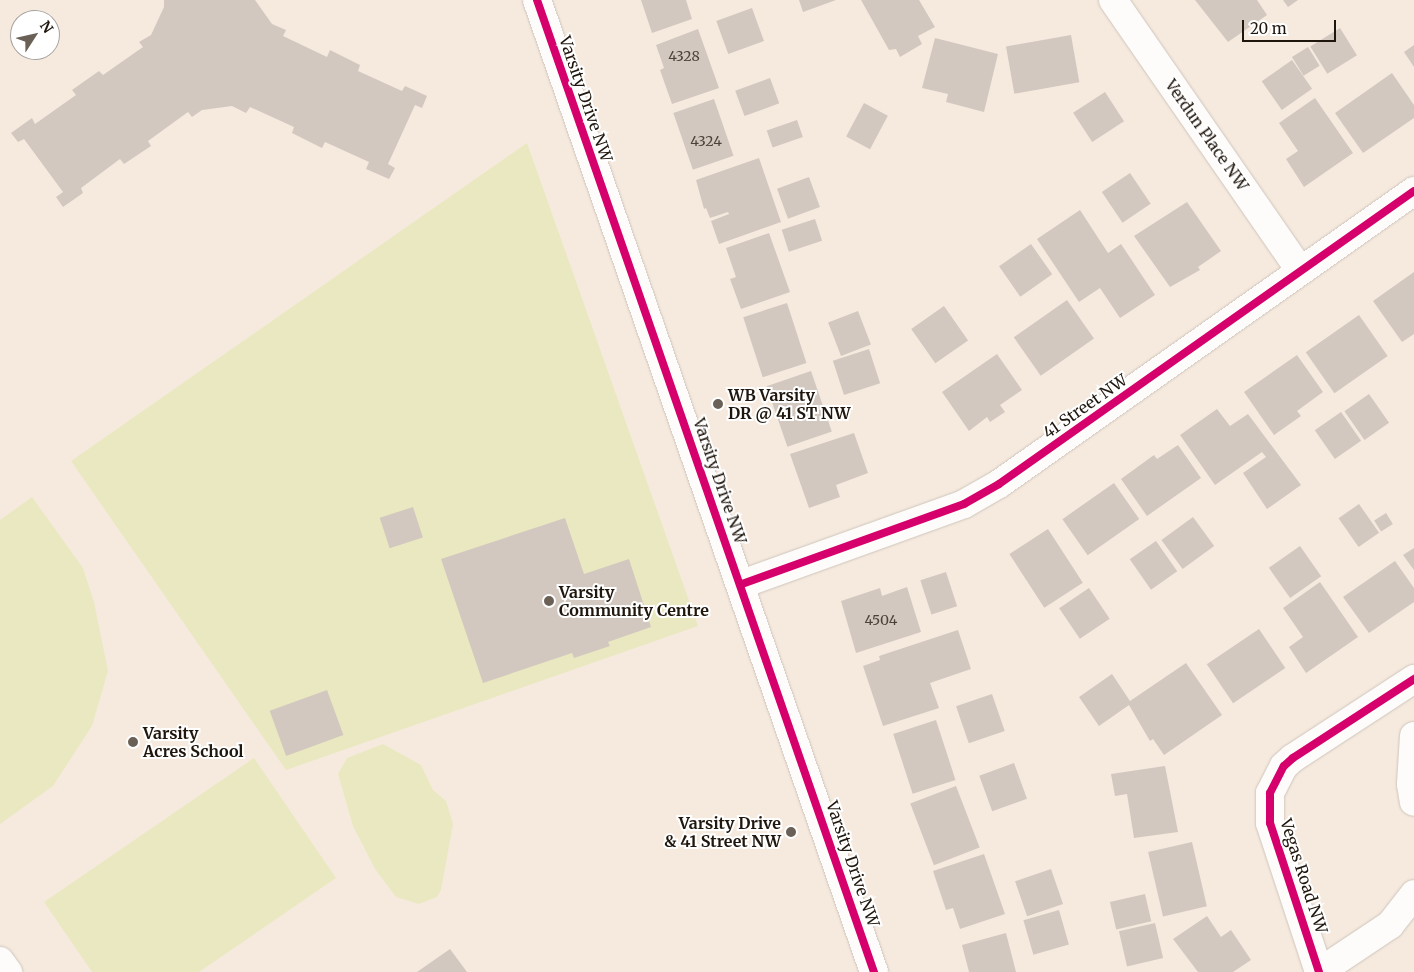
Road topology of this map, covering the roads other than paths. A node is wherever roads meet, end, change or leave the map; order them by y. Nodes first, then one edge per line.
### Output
1 (537, 0) edge
2 (1113, 0) edge
3 (1414, 190) edge
4 (1300, 270) junction
5 (742, 584) junction
6 (1414, 679) edge
7 (1414, 736) edge
8 (1414, 802) edge
9 (1414, 894) edge
10 (0, 961) edge
11 (1320, 971) edge
12 (8, 972) edge
13 (874, 972) edge

1 - 5 street, Varsity Drive NW
2 - 4 street, Verdun Place NW
3 - 4 street, 41 Street NW
4 - 5 street, 41 Street NW
5 - 13 street, Varsity Drive NW
6 - 11 street, Vegas Road NW
7 - 8 street
9 - 11 street, Vegas Road NW
10 - 12 street

